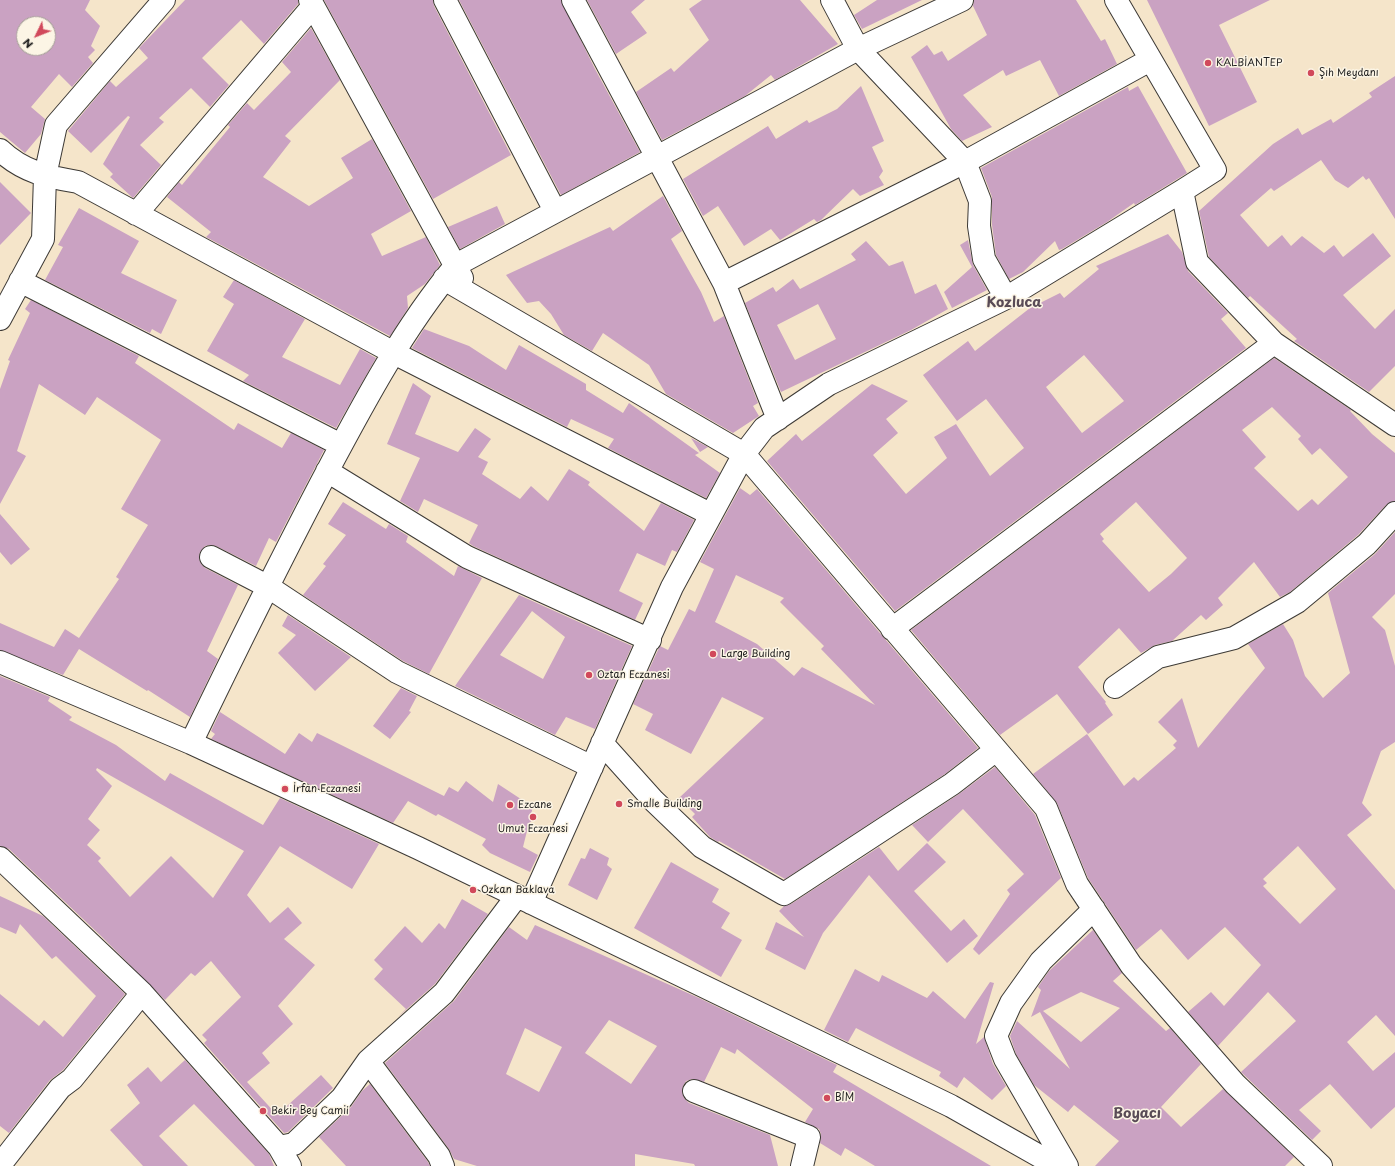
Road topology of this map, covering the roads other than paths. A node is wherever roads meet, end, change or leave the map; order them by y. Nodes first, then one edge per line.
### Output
1 (164, 0) edge
2 (445, 0) edge
3 (573, 0) edge
4 (832, 0) edge
5 (962, 0) edge
6 (1116, 0) edge
7 (311, 3) edge
8 (858, 49) junction
9 (1150, 60) junction
10 (0, 150) edge
11 (658, 156) junction
12 (965, 162) junction
13 (45, 176) junction
14 (1182, 192) junction
15 (555, 211) junction
16 (136, 214) junction
17 (450, 272) junction
18 (20, 281) junction
19 (724, 283) junction
20 (1006, 298) junction
21 (0, 318) edge
22 (1274, 343) junction
23 (394, 353) junction
24 (778, 419) junction
25 (1395, 425) edge
26 (341, 445) junction
27 (744, 454) junction
28 (327, 471) junction
29 (1395, 512) edge
30 (710, 514) junction
31 (211, 557) dead end
32 (267, 586) junction
33 (892, 629) junction
34 (650, 640) junction
35 (0, 662) edge
36 (1115, 687) dead end
37 (191, 743) junction
38 (602, 743) junction
39 (996, 750) junction
40 (592, 767) junction
41 (0, 858) edge
42 (524, 899) junction
43 (1094, 909) junction
44 (142, 992) junction
45 (368, 1061) junction
46 (694, 1091) dead end
47 (279, 1147) junction
48 (0, 1165) edge
49 (290, 1166) edge
50 (443, 1166) edge
51 (802, 1166) edge
52 (1057, 1166) edge
53 (1067, 1166) edge
54 (1320, 1166) edge

1 - 13 street
2 - 15 street
3 - 11 street
4 - 8 street
5 - 8 street
6 - 9 street
7 - 16 street
7 - 17 street
8 - 11 street
8 - 12 street
9 - 12 street
9 - 14 street
10 - 13 street
11 - 15 street
11 - 19 street
12 - 19 street
12 - 20 street
13 - 16 street
13 - 18 street
14 - 20 street
14 - 22 street
15 - 17 street
16 - 23 street
17 - 23 street
17 - 27 street
18 - 21 street
18 - 26 street
19 - 24 street
20 - 24 street
22 - 25 street
22 - 33 street
23 - 26 street
23 - 30 street
24 - 27 street
26 - 28 street
27 - 30 street
27 - 33 street
28 - 32 street
28 - 34 street
29 - 36 street
30 - 34 street
31 - 32 street
32 - 37 street
32 - 40 street
33 - 39 street
34 - 38 street
35 - 37 street
37 - 42 street
38 - 39 street
38 - 40 street
39 - 43 street
40 - 42 street
41 - 44 street
42 - 45 street
42 - 52 street
43 - 53 street
43 - 54 street
44 - 47 street
44 - 48 street
45 - 47 street
45 - 50 street
46 - 51 street
47 - 49 street

